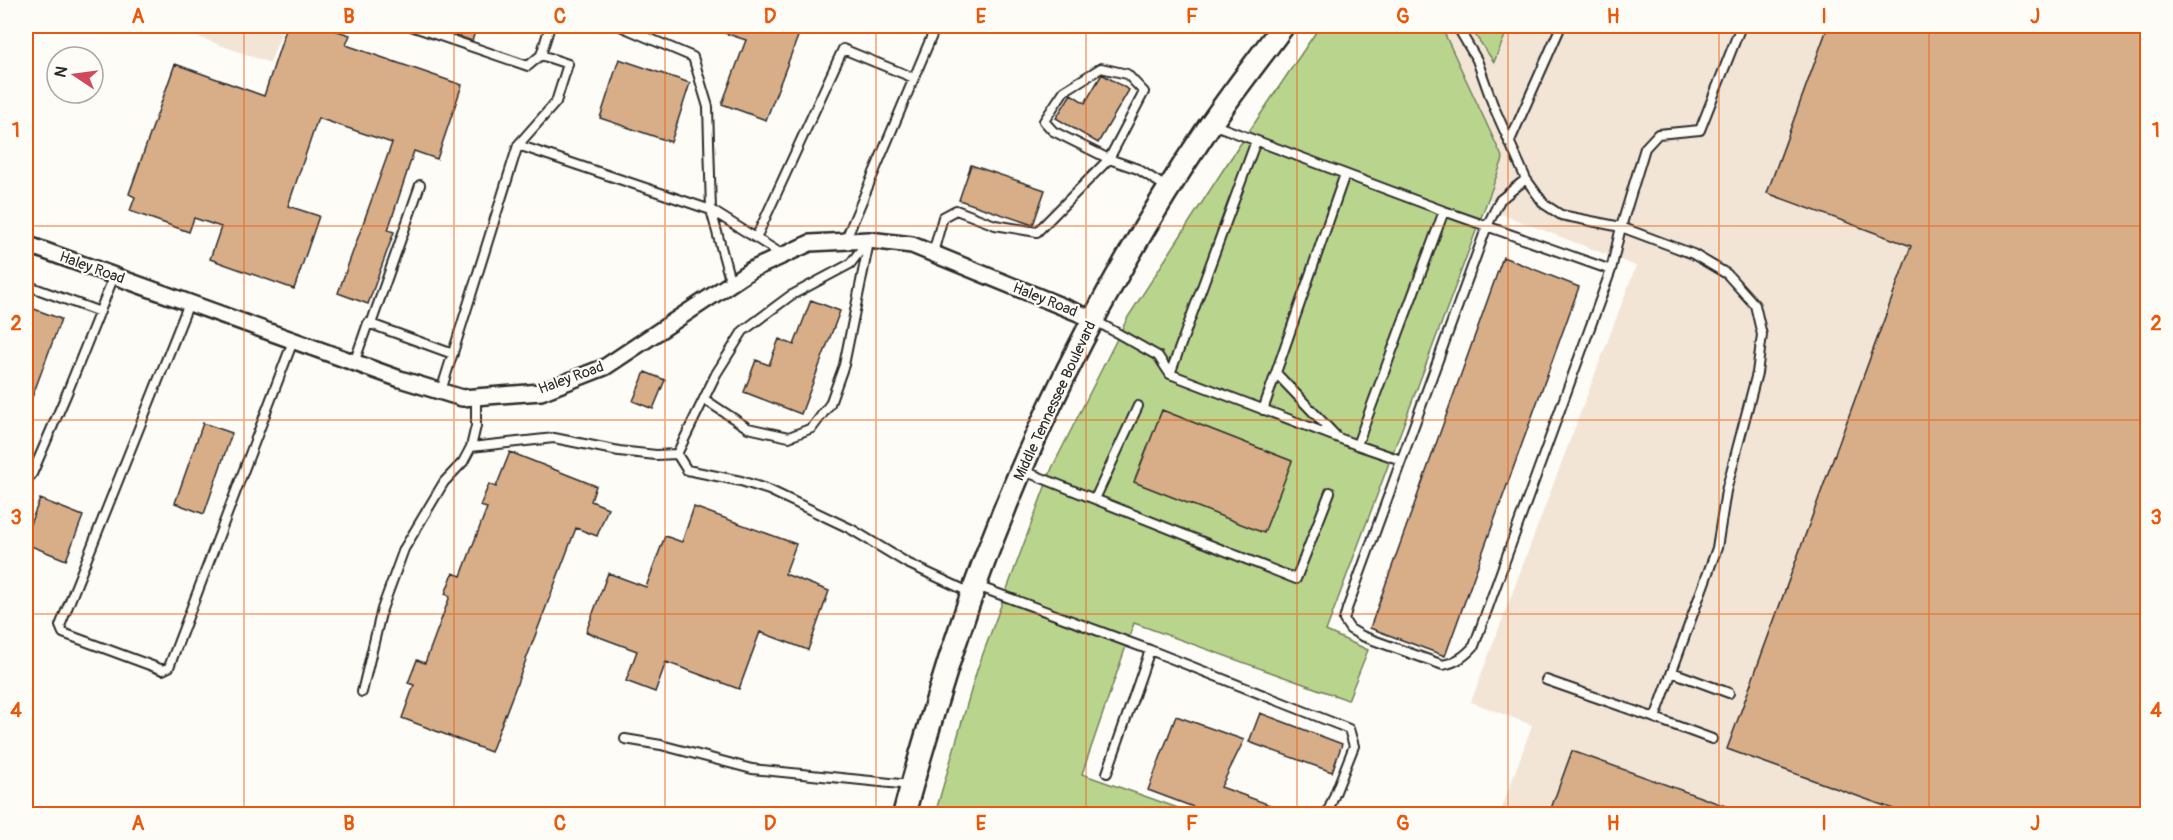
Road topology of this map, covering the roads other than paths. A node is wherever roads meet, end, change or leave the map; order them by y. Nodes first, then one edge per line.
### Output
1 (411, 26) edge
2 (550, 26) edge
3 (620, 26) edge
4 (936, 26) edge
5 (1283, 26) edge
6 (1457, 26) edge
7 (1561, 26) edge
8 (1741, 26) edge
9 (541, 55) junction
10 (914, 78) junction
11 (1211, 124) junction
12 (1256, 141) junction
13 (1509, 143) junction
14 (518, 145) junction
15 (1109, 159) junction
16 (1345, 174) junction
17 (1526, 179) junction
18 (420, 185) dead end
19 (1170, 190) junction
20 (711, 210) junction
21 (1443, 211) junction
22 (1487, 226) junction
23 (1621, 226) junction
24 (756, 237) junction
25 (869, 240) junction
26 (845, 241) junction
27 (26, 244) edge
28 (932, 254) junction
29 (783, 255) junction
30 (1611, 270) junction
31 (114, 276) junction
32 (731, 284) junction
33 (26, 285) edge
34 (189, 303) junction
35 (100, 312) junction
36 (1093, 319) junction
37 (371, 324) junction
38 (293, 341) junction
39 (453, 354) junction
40 (354, 363) junction
41 (1276, 373) junction
42 (1170, 374) junction
43 (441, 392) junction
44 (477, 397) junction
45 (704, 399) junction
46 (1138, 406) dead end
47 (1263, 410) junction
48 (1338, 438) junction
49 (1357, 445) junction
50 (471, 447) junction
51 (677, 454) junction
52 (1401, 460) junction
53 (1022, 470) junction
54 (26, 481) edge
55 (1330, 492) dead end
56 (1095, 499) junction
57 (974, 589) junction
58 (1150, 650) junction
59 (1672, 672) junction
60 (1546, 680) dead end
61 (362, 693) dead end
62 (1729, 693) dead end
63 (1654, 718) junction
64 (625, 739) dead end
65 (1712, 739) dead end
66 (1107, 773) dead end
67 (912, 786) junction
68 (904, 814) edge
69 (1327, 814) edge

1 - 9 lane
2 - 9 lane
3 - 20 lane
4 - 10 lane
5 - 11 main road, Middle Tennessee Boulevard
6 - 13 lane
7 - 13 lane
8 - 23 lane
9 - 14 lane
10 - 24 lane
10 - 26 lane
11 - 12 lane
11 - 19 main road, Middle Tennessee Boulevard
12 - 16 lane
12 - 42 lane
13 - 17 lane
14 - 20 lane
14 - 39 lane
15 - 15 lane
15 - 19 lane
15 - 28 lane
16 - 21 lane
16 - 41 lane
17 - 22 lane
17 - 23 lane
18 - 37 lane
19 - 36 main road, Middle Tennessee Boulevard
20 - 24 lane
20 - 32 lane
21 - 22 lane
21 - 49 lane
22 - 30 lane
22 - 52 lane
23 - 30 lane
23 - 59 lane
24 - 29 lane
25 - 26 street, Haley Road
25 - 28 street, Haley Road
25 - 45 lane
25 - 45 lane
26 - 29 street, Haley Road
27 - 31 street, Haley Road
28 - 36 street, Haley Road
29 - 32 street, Haley Road
30 - 52 lane
31 - 34 street, Haley Road
31 - 35 lane
32 - 44 street, Haley Road
33 - 35 lane
34 - 38 street, Haley Road
34 - 38 lane
35 - 54 lane
36 - 42 lane
36 - 53 main road, Middle Tennessee Boulevard
37 - 39 lane
37 - 40 lane
38 - 40 street, Haley Road
39 - 43 lane
40 - 43 street, Haley Road
41 - 47 lane
41 - 48 lane
42 - 47 lane
43 - 44 street, Haley Road
44 - 50 lane
45 - 51 lane
46 - 56 lane
47 - 48 lane
48 - 49 lane
49 - 52 lane
50 - 51 lane
50 - 61 lane
51 - 57 lane
53 - 56 lane
53 - 57 main road, Middle Tennessee Boulevard
55 - 56 lane
57 - 58 lane
57 - 67 main road, Middle Tennessee Boulevard
58 - 66 lane
58 - 69 lane
59 - 62 lane
59 - 63 lane
60 - 63 lane
63 - 65 lane
64 - 67 lane
67 - 68 main road, Middle Tennessee Boulevard

